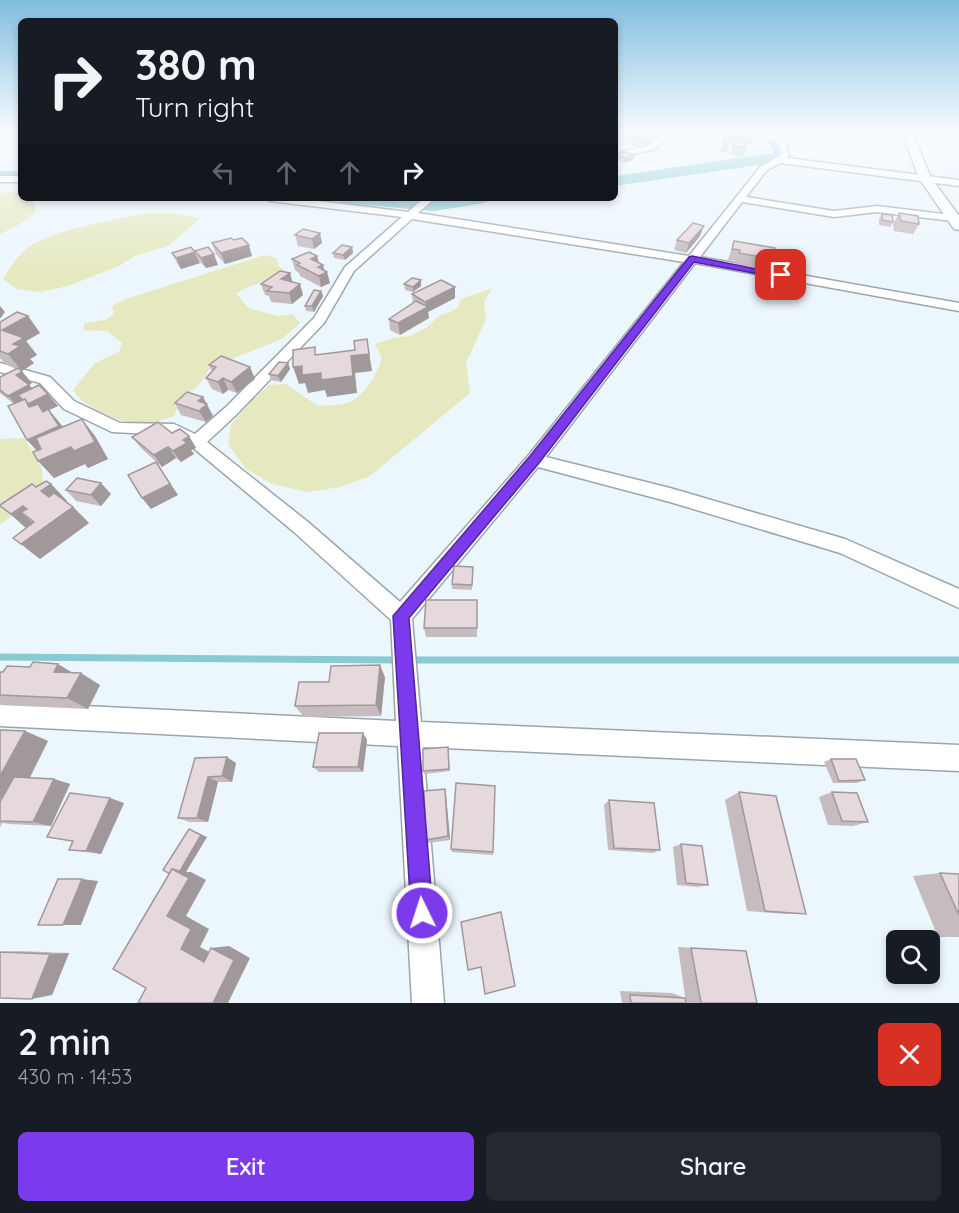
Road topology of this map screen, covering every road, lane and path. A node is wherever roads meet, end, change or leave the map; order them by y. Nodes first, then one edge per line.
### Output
1 (925, 178) edge
2 (0, 179) edge
3 (18, 179) edge
4 (756, 179) edge
5 (930, 179) edge
6 (959, 183) edge
7 (740, 200) junction
8 (299, 201) edge
9 (427, 201) edge
10 (413, 213) junction
11 (956, 222) edge
12 (692, 259) junction
13 (959, 307) edge
14 (0, 367) edge
15 (198, 442) junction
16 (534, 459) junction
17 (959, 599) edge
18 (401, 616) junction
19 (0, 714) edge
20 (410, 732) junction
21 (959, 758) edge
22 (429, 1003) edge

1 - 11 main road
2 - 3 street
4 - 7 street
5 - 6 street
7 - 11 street
7 - 12 street
8 - 10 street
9 - 10 street
10 - 12 street
10 - 15 street
12 - 13 street
12 - 16 street
14 - 15 street
15 - 18 street
16 - 17 street
16 - 18 street
18 - 20 street
19 - 20 street
20 - 21 street
20 - 22 street

